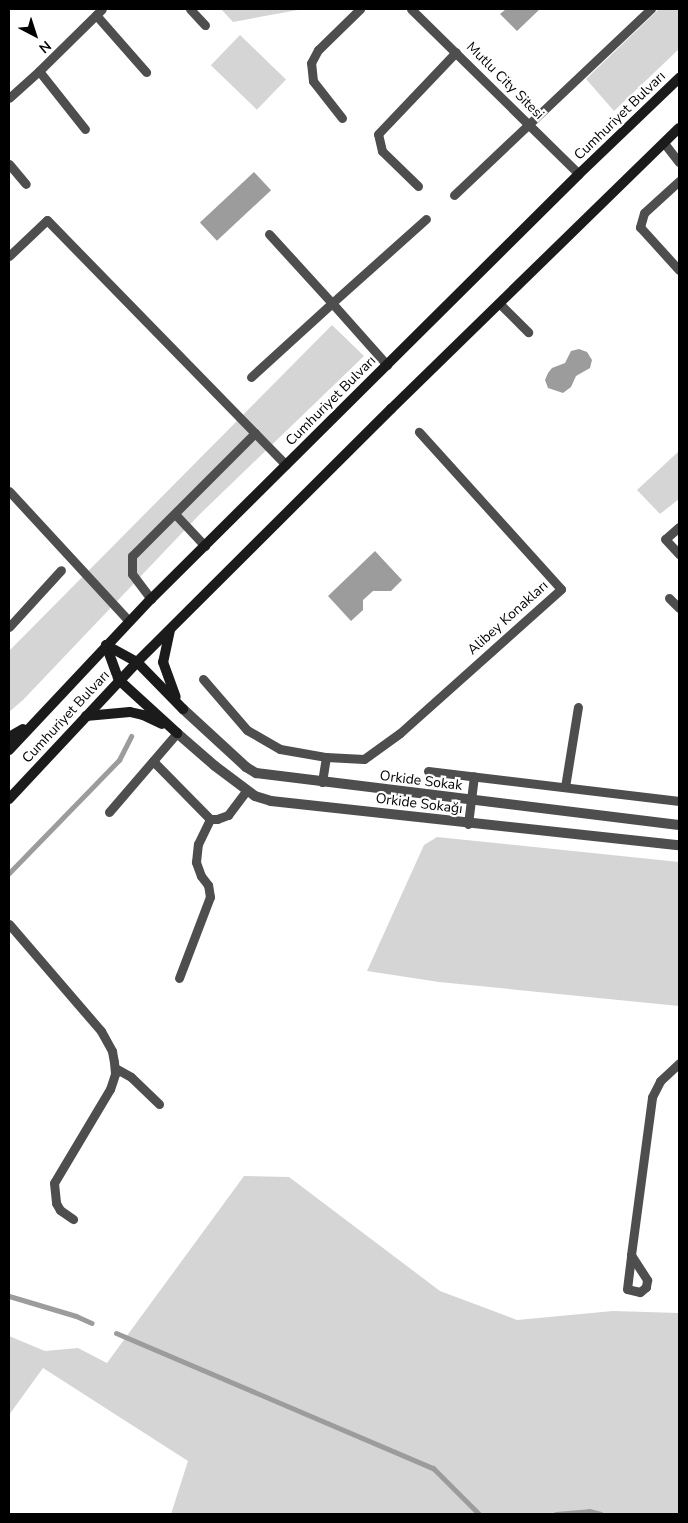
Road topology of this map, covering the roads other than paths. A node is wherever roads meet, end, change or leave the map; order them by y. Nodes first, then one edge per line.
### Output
1 (190, 9) edge
2 (360, 9) edge
3 (411, 9) edge
4 (651, 9) edge
5 (99, 12) edge
6 (205, 25) dead end
7 (456, 52) junction
8 (39, 71) junction
9 (146, 72) dead end
10 (679, 78) edge
11 (9, 98) edge
12 (342, 118) dead end
13 (528, 124) junction
14 (679, 128) edge
15 (85, 129) dead end
16 (664, 143) junction
17 (679, 162) edge
18 (9, 164) edge
19 (579, 174) junction
20 (679, 181) edge
21 (26, 184) dead end
22 (418, 186) dead end
23 (454, 195) dead end
24 (426, 219) dead end
25 (269, 234) dead end
26 (9, 256) edge
27 (679, 270) edge
28 (332, 303) junction
29 (500, 304) junction
30 (528, 332) dead end
31 (387, 365) junction
32 (250, 377) dead end
33 (420, 432) dead end
34 (255, 433) junction
35 (286, 465) junction
36 (9, 491) edge
37 (175, 514) junction
38 (679, 526) edge
39 (205, 546) junction
40 (679, 554) edge
41 (61, 570) dead end
42 (669, 598) dead end
43 (151, 599) junction
44 (679, 608) edge
45 (129, 621) junction
46 (9, 627) edge
47 (171, 628) junction
48 (106, 644) junction
49 (137, 662) junction
50 (204, 679) dead end
51 (119, 680) junction
52 (578, 707) dead end
53 (183, 709) junction
54 (86, 716) junction
55 (35, 722) junction
56 (178, 733) junction
57 (9, 737) edge
58 (9, 750) edge
59 (326, 757) junction
60 (153, 761) junction
61 (428, 771) dead end
62 (474, 776) junction
63 (322, 782) junction
64 (564, 787) junction
65 (246, 790) junction
66 (9, 799) edge
67 (472, 801) junction
68 (679, 801) edge
69 (109, 812) dead end
70 (210, 819) junction
71 (468, 824) junction
72 (679, 825) edge
73 (679, 845) edge
74 (9, 924) edge
75 (179, 978) dead end
76 (679, 1063) edge
77 (115, 1068) junction
78 (159, 1104) dead end
79 (73, 1219) dead end
80 (631, 1255) dead end

1 - 6 lane
2 - 12 lane
3 - 7 lane, Mutlu City Sitesi
4 - 13 lane
5 - 8 lane
5 - 9 lane
7 - 13 lane, Mutlu City Sitesi
7 - 22 lane
8 - 11 lane
8 - 15 lane
10 - 19 street, Cumhuriyet Bulvarı
13 - 19 lane, Mutlu City Sitesi
13 - 23 lane
14 - 16 street, Cumhuriyet Bulvarı
16 - 17 lane
16 - 29 street, Cumhuriyet Bulvarı
18 - 21 lane
19 - 31 street, Cumhuriyet Bulvarı
20 - 27 lane
24 - 28 lane
25 - 28 lane
26 - 34 lane
28 - 31 lane
28 - 32 lane
29 - 30 lane
29 - 47 street, Cumhuriyet Bulvarı
31 - 35 street, Cumhuriyet Bulvarı
33 - 59 lane, Alibey Konakları
34 - 35 lane
34 - 37 lane
35 - 39 street, Cumhuriyet Bulvarı
36 - 45 lane
37 - 39 lane
37 - 43 lane
38 - 40 lane
39 - 43 street, Cumhuriyet Bulvarı
41 - 46 lane
42 - 44 lane
43 - 45 street, Cumhuriyet Bulvarı
45 - 48 street, Cumhuriyet Bulvarı
47 - 49 street, Cumhuriyet Bulvarı
47 - 53 street
48 - 49 street
48 - 51 street
48 - 55 street, Cumhuriyet Bulvarı
49 - 51 street, Cumhuriyet Bulvarı
49 - 53 street
50 - 59 lane, Alibey Konakları
51 - 54 street, Cumhuriyet Bulvarı
51 - 56 street
52 - 64 lane
53 - 63 street, Orkide Sokak
54 - 56 street
54 - 66 street, Cumhuriyet Bulvarı
55 - 57 street
55 - 58 street, Cumhuriyet Bulvarı
56 - 60 lane
56 - 65 street, Orkide Sokağı
59 - 63 lane
60 - 69 lane
60 - 70 lane
61 - 62 lane
62 - 64 lane
62 - 67 lane
63 - 67 street, Orkide Sokak
64 - 68 lane
65 - 70 lane
65 - 71 street, Orkide Sokağı
67 - 71 lane
67 - 72 street, Orkide Sokak
70 - 75 lane
71 - 73 street, Orkide Sokağı
74 - 77 lane
76 - 80 lane
77 - 78 lane
77 - 79 lane

